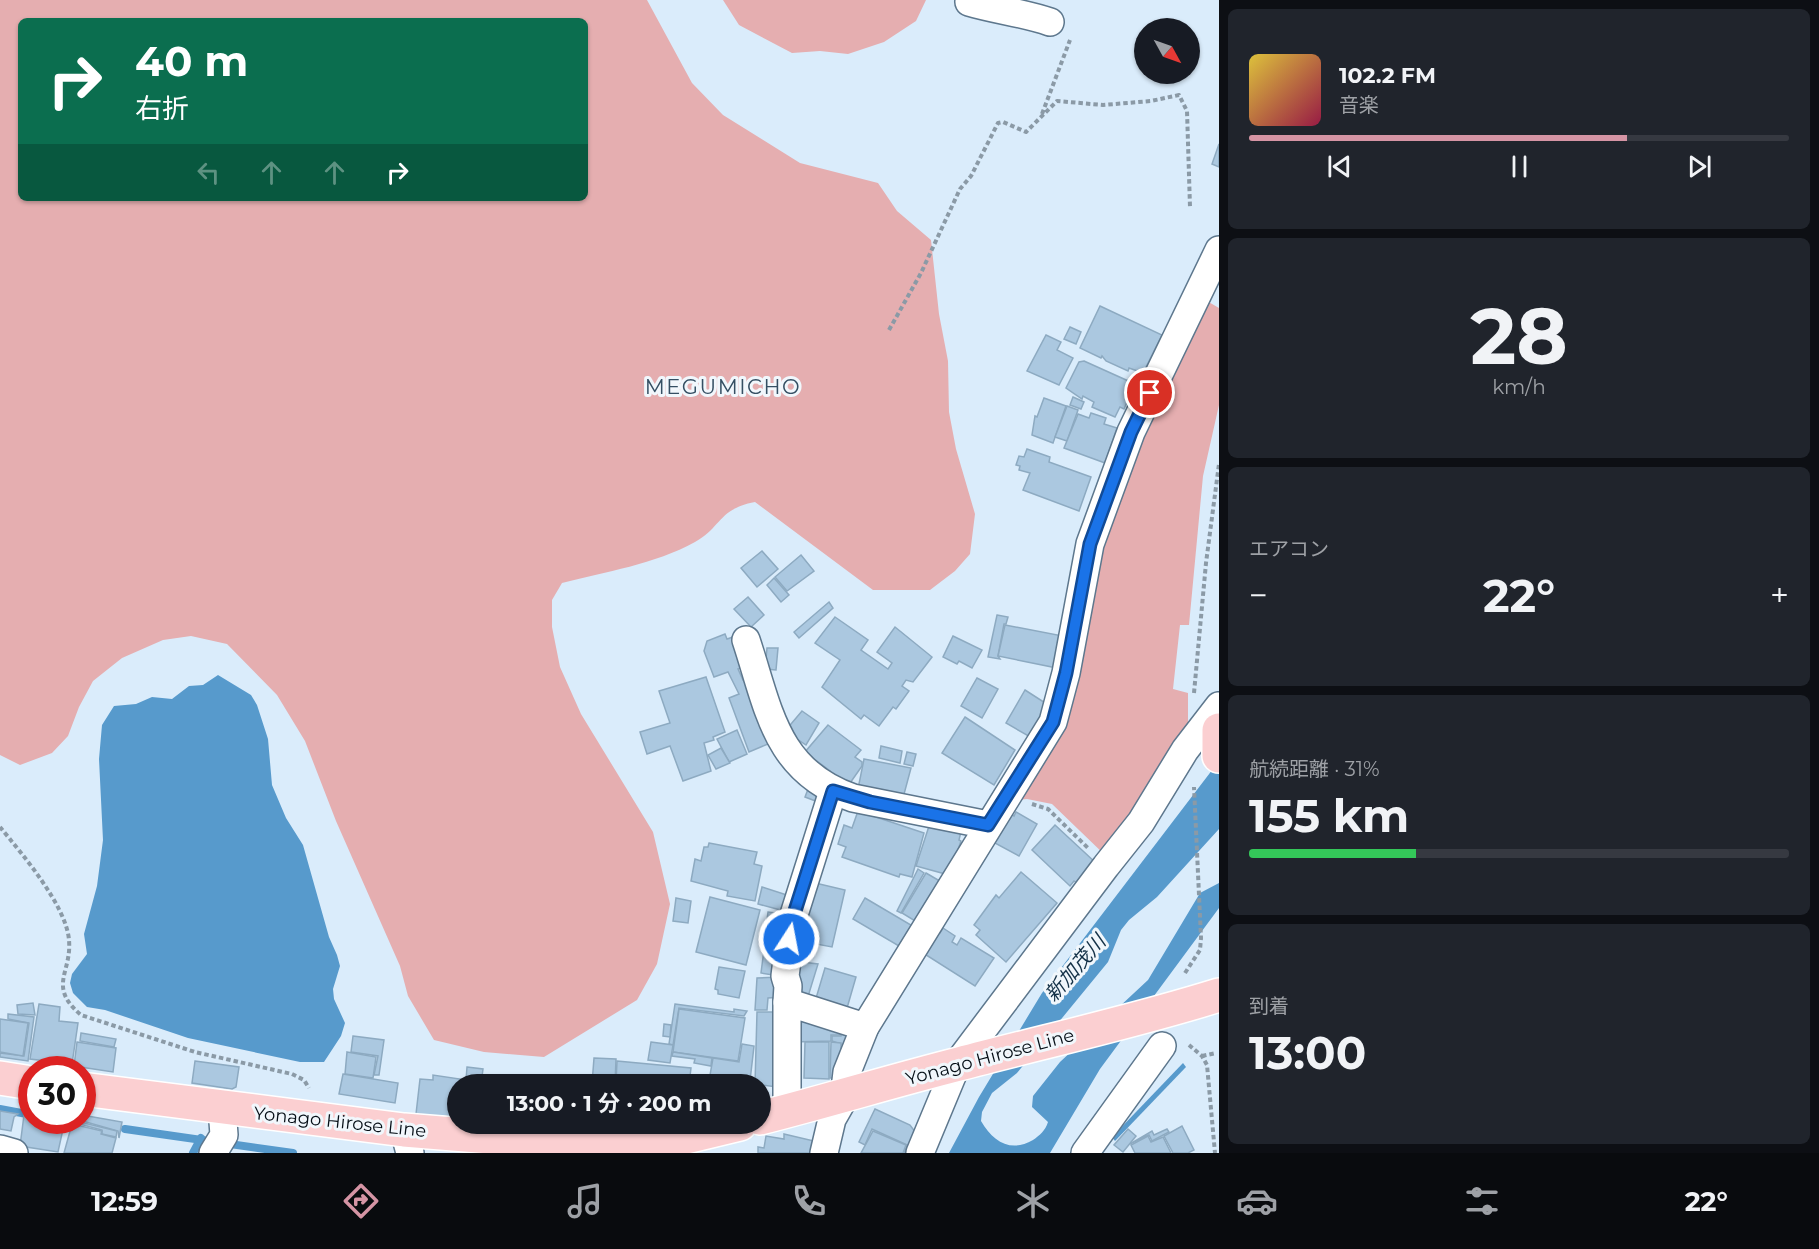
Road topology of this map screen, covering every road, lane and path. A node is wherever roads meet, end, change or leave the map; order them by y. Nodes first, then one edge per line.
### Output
1 (969, 2) dead end
2 (1032, 12) edge
3 (1041, 117) junction
4 (1190, 207) dead end
5 (1219, 250) edge
6 (889, 330) dead end
7 (1219, 464) edge
8 (746, 640) dead end
9 (1219, 706) edge
10 (1212, 741) edge
11 (833, 791) junction
12 (1003, 800) junction
13 (988, 825) junction
14 (0, 827) edge
15 (1106, 866) junction
16 (1176, 978) dead end
17 (1219, 995) edge
18 (787, 1002) junction
19 (865, 1027) junction
20 (1172, 1043) joint
21 (1216, 1053) dead end
22 (1202, 1056) junction
23 (966, 1062) junction
24 (0, 1078) edge
25 (18, 1081) edge
26 (96, 1091) edge
27 (844, 1098) junction
28 (222, 1108) junction
29 (774, 1115) edge
30 (310, 1119) junction
31 (698, 1134) edge
32 (407, 1142) edge
33 (0, 1149) edge
34 (15, 1153) edge
35 (213, 1153) edge
36 (824, 1153) edge
37 (920, 1153) edge
38 (1085, 1153) edge
39 (1215, 1153) edge

1 - 2 street
2 - 3 path
3 - 4 path
3 - 6 path
5 - 12 street
7 - 10 path
8 - 11 street
9 - 10 street
10 - 15 street
10 - 16 path
11 - 13 street
11 - 18 street
12 - 13 street
12 - 15 path
13 - 19 street
14 - 30 path
15 - 23 street
17 - 23 main road, Yonago Hirose Line
18 - 19 street
18 - 29 street
19 - 27 street
20 - 22 path
20 - 38 street
21 - 22 path
22 - 39 path
23 - 27 main road, Yonago Hirose Line
23 - 37 street
24 - 25 main road
26 - 28 main road, Yonago Hirose Line
27 - 29 main road, Yonago Hirose Line
27 - 36 street
28 - 30 main road, Yonago Hirose Line
28 - 35 street
30 - 32 main road, Yonago Hirose Line
31 - 32 main road, Yonago Hirose Line
33 - 34 street

